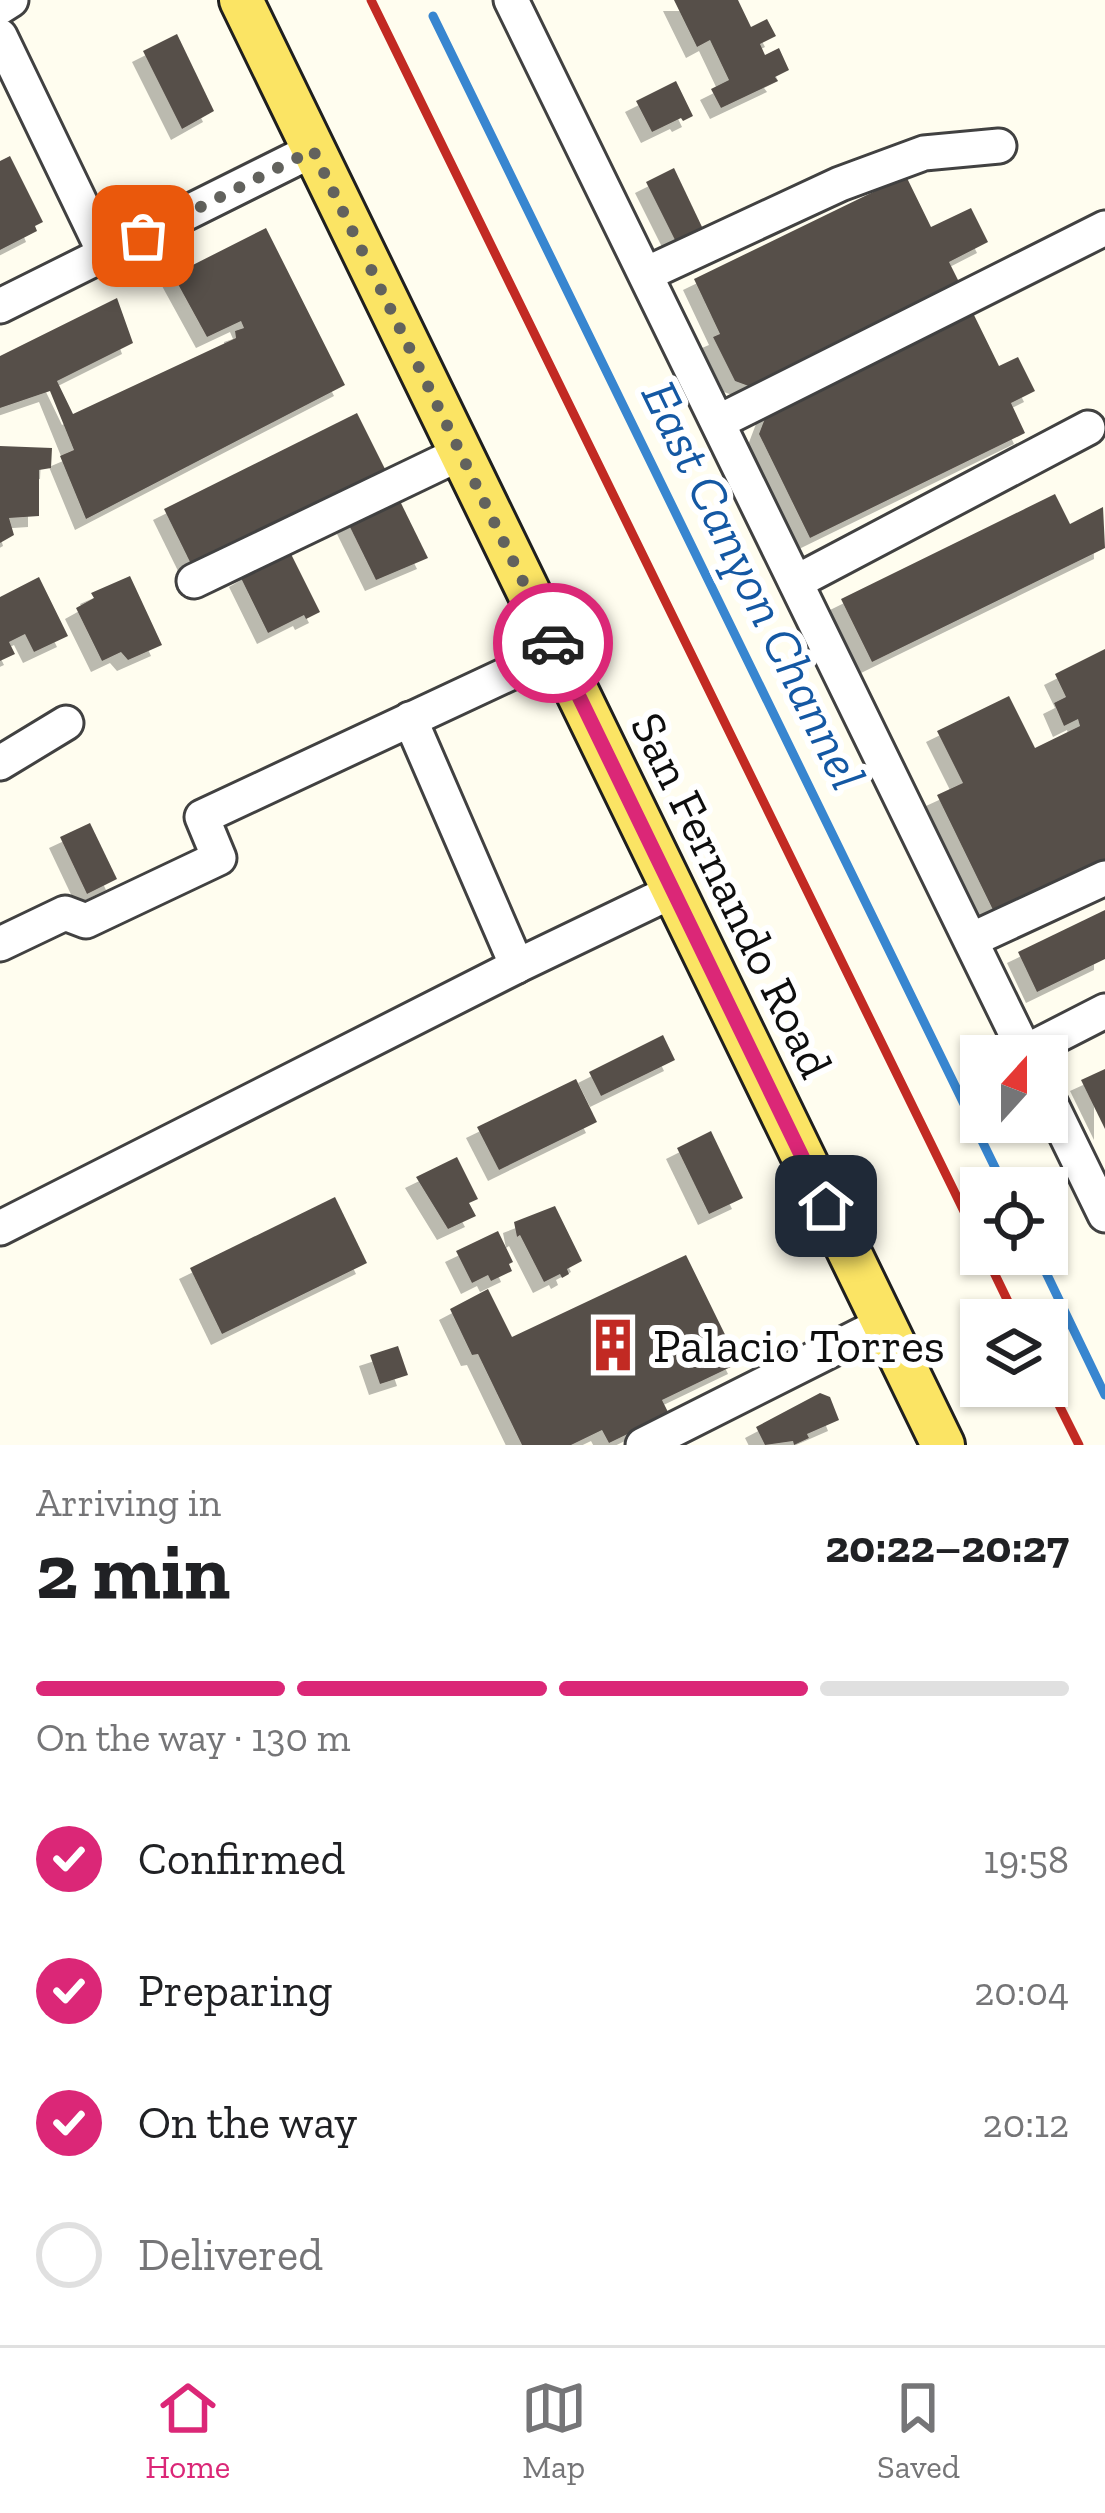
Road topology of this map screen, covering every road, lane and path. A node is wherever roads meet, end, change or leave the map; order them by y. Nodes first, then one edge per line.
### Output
1 (11, 0) edge
2 (241, 0) edge
3 (512, 0) edge
4 (0, 8) edge
5 (0, 36) edge
6 (999, 146) dead end
7 (313, 150) junction
8 (1105, 228) edge
9 (105, 254) junction
10 (646, 274) junction
11 (0, 307) edge
12 (720, 421) junction
13 (1088, 428) dead end
14 (460, 453) junction
15 (194, 581) dead end
16 (796, 581) junction
17 (556, 651) junction
18 (410, 719) junction
19 (66, 723) dead end
20 (0, 763) edge
21 (1105, 878) edge
22 (673, 891) junction
23 (970, 940) junction
24 (0, 944) edge
25 (517, 967) junction
26 (1105, 1012) edge
27 (1017, 1035) edge
28 (1062, 1035) edge
29 (1068, 1139) edge
30 (1105, 1215) edge
31 (0, 1228) edge
32 (883, 1324) junction
33 (644, 1445) edge
34 (944, 1445) edge

1 - 4 street
2 - 7 main road, San Fernando Road
3 - 10 street
5 - 9 street
6 - 10 street
7 - 9 street
7 - 14 main road, San Fernando Road
8 - 12 street
9 - 11 street
10 - 12 street
12 - 16 street
13 - 16 street
14 - 15 street
14 - 17 main road, San Fernando Road
16 - 23 street
17 - 18 street
17 - 22 main road, San Fernando Road
18 - 24 street
18 - 25 street
19 - 20 street
21 - 23 street
22 - 25 street
22 - 32 main road, San Fernando Road
23 - 27 street
25 - 31 street
26 - 28 street
29 - 30 street
32 - 33 street
32 - 34 main road, San Fernando Road

